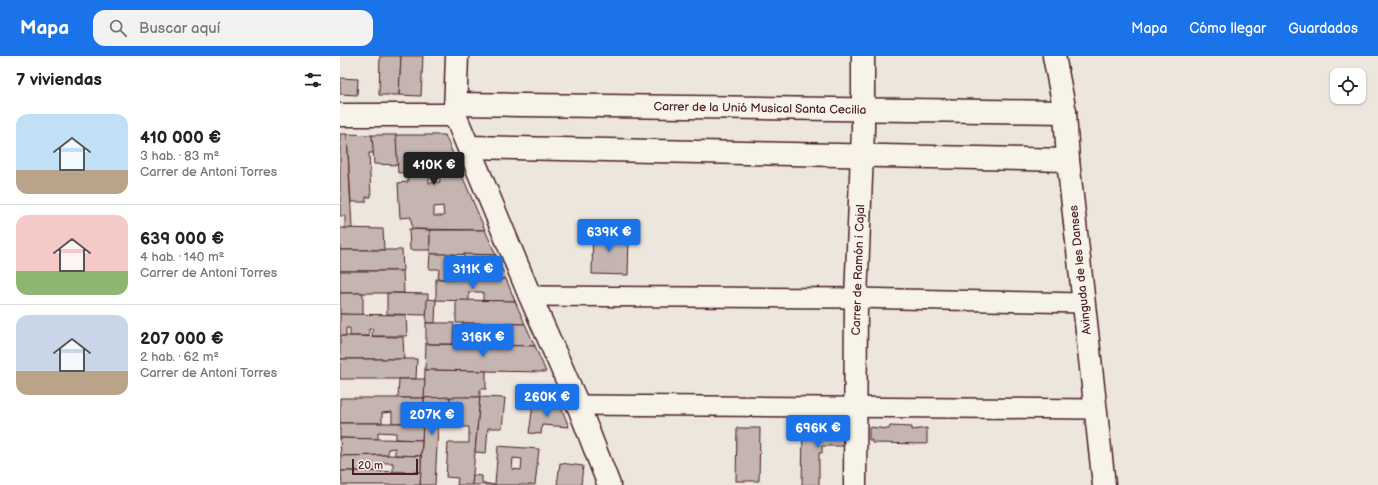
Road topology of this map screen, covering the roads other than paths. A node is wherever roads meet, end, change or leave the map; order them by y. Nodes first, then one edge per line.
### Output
1 (457, 56) edge
2 (863, 56) edge
3 (1054, 56) edge
4 (863, 109) junction
5 (455, 110) junction
6 (1065, 112) junction
7 (340, 114) edge
8 (469, 147) junction
9 (862, 156) junction
10 (1068, 160) junction
11 (530, 296) junction
12 (856, 298) junction
13 (1083, 303) junction
14 (578, 405) junction
15 (855, 407) junction
16 (1094, 409) junction
17 (609, 485) edge
18 (856, 485) edge
19 (1104, 485) edge

1 - 5 street
2 - 4 street, Carrer de Ramón i Cajal
3 - 6 street, Avinguda de les Danses
4 - 5 street, Carrer de la Unió Musical Santa Cecilia
4 - 6 street, Carrer de la Unió Musical Santa Cecilia
4 - 9 street, Carrer de Ramón i Cajal
5 - 7 street, Carrer de la Unió Musical Santa Cecilia
5 - 8 street
6 - 10 street, Avinguda de les Danses
8 - 9 street
8 - 11 street
9 - 10 street
9 - 12 street, Carrer de Ramón i Cajal
10 - 13 street, Avinguda de les Danses
11 - 12 street
11 - 14 street
12 - 13 street
12 - 15 street, Carrer de Ramón i Cajal
13 - 16 street, Avinguda de les Danses
14 - 15 street
14 - 17 street
15 - 16 street
15 - 18 street, Carrer de Ramón i Cajal
16 - 19 street, Avinguda de les Danses

